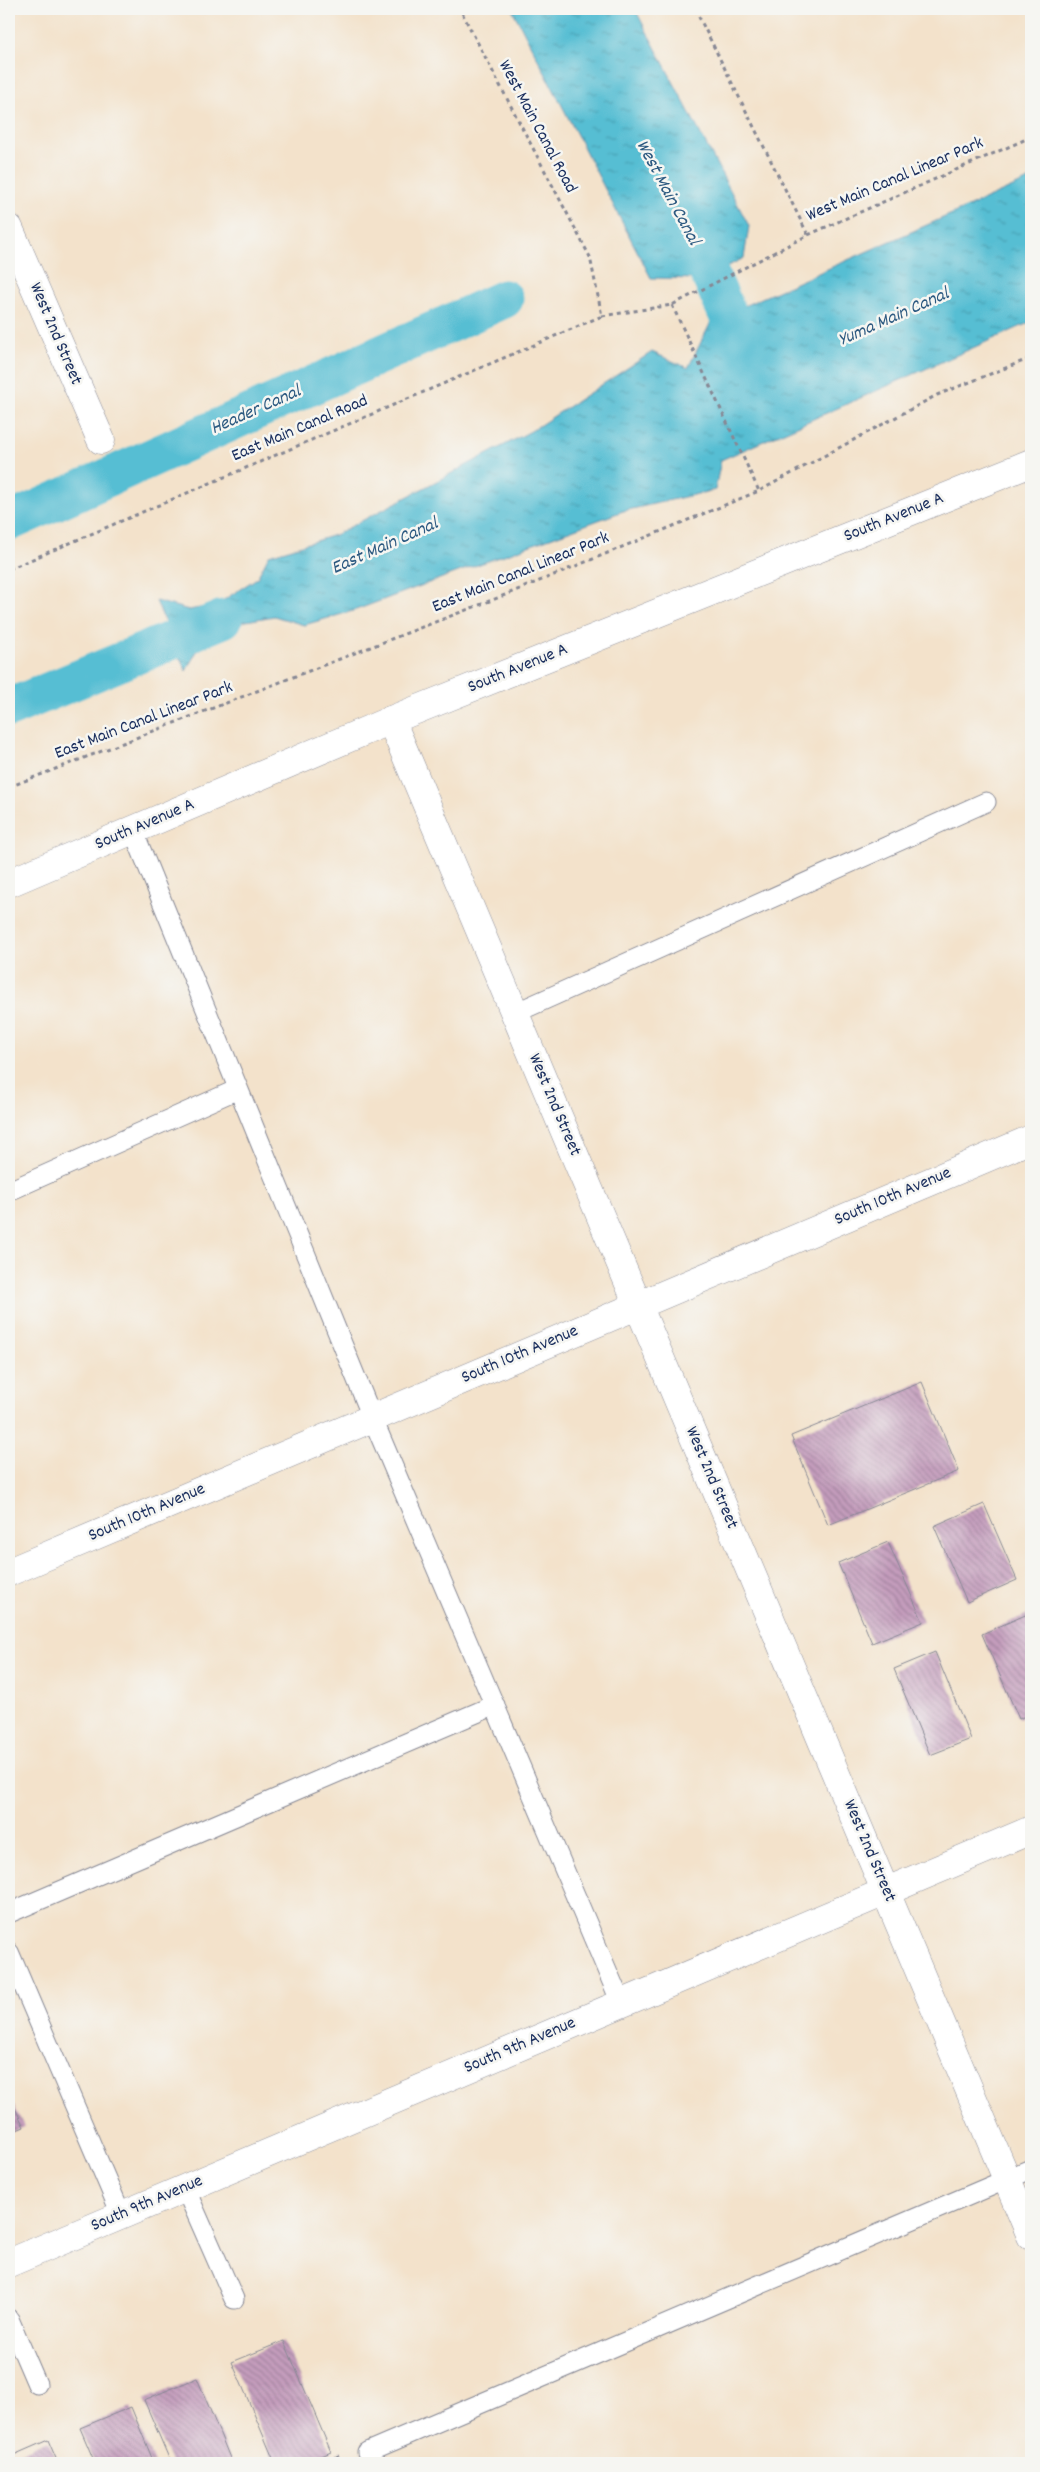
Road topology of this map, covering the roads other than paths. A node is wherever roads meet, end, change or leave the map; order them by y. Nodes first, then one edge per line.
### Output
1 (9, 228) edge
2 (101, 440) dead end
3 (1031, 463) edge
4 (391, 720) junction
5 (986, 802) dead end
6 (132, 830) junction
7 (9, 884) edge
8 (515, 1013) junction
9 (238, 1088) junction
10 (1031, 1139) edge
11 (9, 1190) edge
12 (638, 1305) junction
13 (372, 1417) junction
14 (9, 1572) edge
15 (495, 1705) junction
16 (1031, 1830) edge
17 (886, 1892) junction
18 (9, 1913) edge
19 (9, 1952) edge
20 (621, 2003) junction
21 (1019, 2174) edge
22 (184, 2188) junction
23 (121, 2214) junction
24 (1031, 2236) edge
25 (9, 2263) edge
26 (234, 2299) dead end
27 (9, 2319) edge
28 (37, 2384) dead end
29 (367, 2452) dead end

1 - 2 street, West 2nd Street
3 - 4 street, South Avenue A
4 - 6 street, South Avenue A
4 - 8 street, West 2nd Street
5 - 8 lane
6 - 7 street, South Avenue A
6 - 9 lane
8 - 12 street, West 2nd Street
9 - 11 lane
9 - 13 lane
10 - 12 street, South 10th Avenue
12 - 13 street, South 10th Avenue
12 - 17 street, West 2nd Street
13 - 14 street, South 10th Avenue
13 - 15 lane
15 - 18 lane
15 - 20 lane
16 - 17 street, South 9th Avenue
17 - 20 street, South 9th Avenue
17 - 21 street, West 2nd Street
19 - 23 lane
20 - 22 street, South 9th Avenue
21 - 24 street, West 2nd Street
21 - 29 lane
22 - 23 street, South 9th Avenue
22 - 26 lane
23 - 25 street, South 9th Avenue
27 - 28 lane

